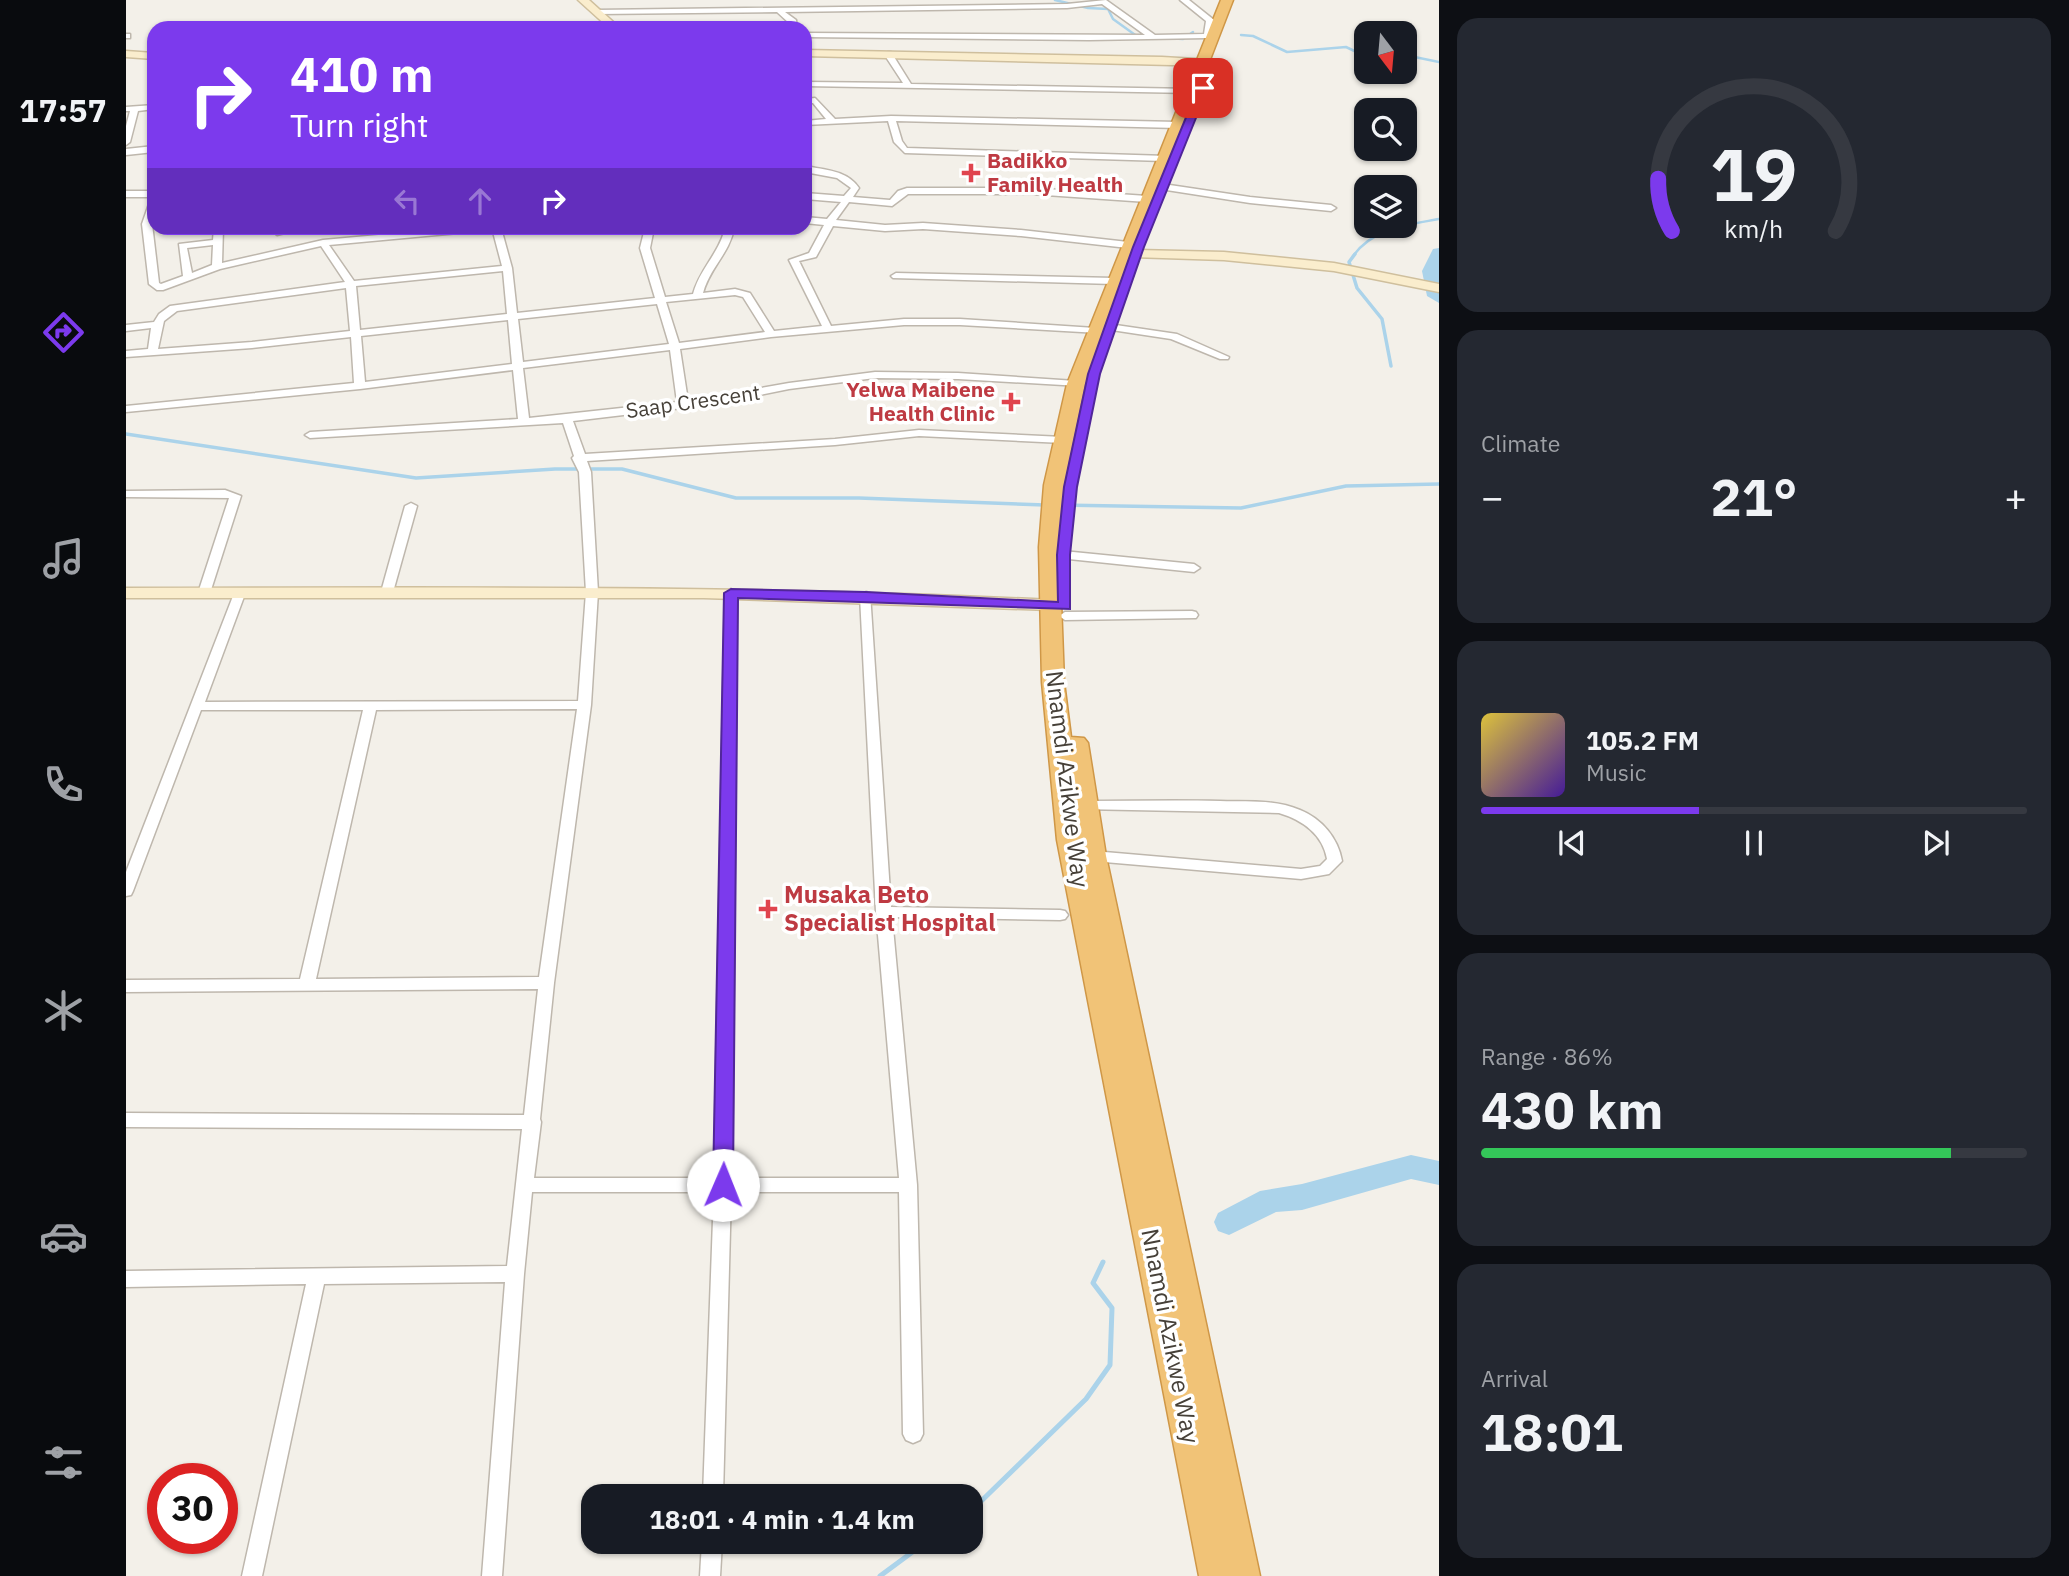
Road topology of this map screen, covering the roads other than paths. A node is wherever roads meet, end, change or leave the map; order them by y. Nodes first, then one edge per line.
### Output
1 (583, 0) edge
2 (859, 0) edge
3 (1184, 0) edge
4 (1227, 0) edge
5 (1237, 0) edge
6 (1102, 1) edge
7 (1015, 4) edge
8 (866, 9) junction
9 (780, 11) junction
10 (597, 12) junction
11 (607, 21) edge
12 (792, 21) edge
13 (812, 35) edge
14 (927, 36) junction
15 (1153, 37) junction
16 (812, 53) edge
17 (126, 54) edge
18 (888, 54) junction
19 (926, 54) junction
20 (147, 56) edge
21 (1208, 63) junction
22 (812, 84) edge
23 (908, 85) junction
24 (1192, 91) junction
25 (812, 101) edge
26 (130, 108) edge
27 (891, 118) junction
28 (832, 121) junction
29 (812, 122) edge
30 (1178, 125) junction
31 (126, 142) edge
32 (147, 150) edge
33 (126, 152) edge
34 (1164, 158) junction
35 (812, 170) edge
36 (1155, 193) junction
37 (126, 194) edge
38 (147, 194) edge
39 (812, 196) edge
40 (847, 199) junction
41 (1331, 208) dead end
42 (812, 220) edge
43 (831, 221) junction
44 (149, 235) edge
45 (218, 235) edge
46 (407, 235) edge
47 (499, 235) edge
48 (648, 235) edge
49 (728, 235) edge
50 (218, 242) junction
51 (323, 243) junction
52 (1133, 249) junction
53 (217, 267) junction
54 (507, 268) junction
55 (896, 276) dead end
56 (188, 278) junction
57 (1114, 281) junction
58 (351, 284) junction
59 (1439, 288) edge
60 (696, 297) junction
61 (661, 300) junction
62 (513, 315) junction
63 (156, 325) junction
64 (126, 328) edge
65 (1102, 329) junction
66 (828, 330) junction
67 (357, 333) junction
68 (771, 334) junction
69 (675, 347) junction
70 (153, 352) junction
71 (126, 354) edge
72 (1224, 357) dead end
73 (519, 366) junction
74 (1076, 384) junction
75 (360, 386) junction
76 (683, 405) junction
77 (126, 409) edge
78 (567, 419) junction
79 (524, 422) junction
80 (310, 435) dead end
81 (1063, 440) junction
82 (582, 465) junction
83 (126, 494) edge
84 (411, 506) dead end
85 (1063, 555) junction
86 (1194, 568) dead end
87 (387, 592) junction
88 (592, 592) junction
89 (126, 593) edge
90 (204, 593) junction
91 (731, 593) junction
92 (239, 594) junction
93 (866, 596) junction
94 (1060, 609) junction
95 (1192, 615) dead end
96 (584, 705) junction
97 (197, 706) junction
98 (370, 707) junction
99 (1085, 806) junction
100 (1093, 856) junction
101 (126, 891) edge
102 (884, 912) junction
103 (1060, 915) dead end
104 (546, 983) junction
105 (307, 984) junction
106 (126, 986) edge
107 (126, 1120) edge
108 (533, 1122) junction
109 (525, 1185) junction
110 (723, 1185) junction
111 (908, 1185) junction
112 (515, 1274) junction
113 (317, 1276) junction
114 (126, 1279) edge
115 (913, 1434) dead end
116 (713, 1484) edge
117 (1214, 1499) junction
118 (711, 1554) edge
119 (252, 1576) edge
120 (492, 1576) edge
121 (710, 1576) edge
122 (1217, 1576) edge
123 (1242, 1576) edge

1 - 10 street
2 - 8 street
3 - 15 street
4 - 21 highway, Nnamdi Azikwe Way
5 - 21 highway, Nnamdi Azikwe Way
6 - 7 street
6 - 15 street
7 - 8 street
8 - 9 street
9 - 10 street
9 - 12 street
10 - 11 street
13 - 14 street
14 - 15 street
14 - 19 street
16 - 18 street
17 - 20 street
18 - 19 street
18 - 23 street
19 - 21 street
21 - 24 highway, Nnamdi Azikwe Way
21 - 36 highway, Nnamdi Azikwe Way
22 - 23 street
23 - 24 street
24 - 30 highway, Nnamdi Azikwe Way
25 - 28 street
26 - 31 street
27 - 28 street
27 - 30 street
27 - 34 street
28 - 29 street
30 - 34 highway, Nnamdi Azikwe Way
32 - 33 street
34 - 36 highway, Nnamdi Azikwe Way
35 - 40 street
36 - 40 street
36 - 41 street
36 - 52 highway, Nnamdi Azikwe Way
37 - 38 street
39 - 40 street
40 - 43 street
42 - 43 street
43 - 52 street
43 - 66 street
44 - 56 street
45 - 50 street
46 - 51 street
47 - 54 street
48 - 61 street
49 - 60 street
50 - 53 street
50 - 56 street
51 - 53 street
51 - 58 street
52 - 57 highway, Nnamdi Azikwe Way
52 - 59 street
52 - 65 highway, Nnamdi Azikwe Way
53 - 56 street
54 - 58 street
54 - 62 street
55 - 57 street
57 - 65 highway, Nnamdi Azikwe Way
58 - 63 street
58 - 67 street
60 - 61 street
60 - 68 street
61 - 62 street
61 - 69 street
62 - 67 street
62 - 73 street
63 - 64 street
63 - 70 street
65 - 66 street
65 - 72 street
65 - 74 highway, Nnamdi Azikwe Way
65 - 85 highway, Nnamdi Azikwe Way
66 - 68 street
67 - 70 street
67 - 75 street
68 - 69 street
69 - 73 street
69 - 76 street
70 - 71 street
73 - 75 street
73 - 79 street
74 - 76 street, Saap Crescent
74 - 81 highway, Nnamdi Azikwe Way
75 - 77 street
76 - 78 street, Saap Crescent
78 - 79 street, Saap Crescent
78 - 82 street
79 - 80 street, Saap Crescent
81 - 82 street
81 - 94 highway, Nnamdi Azikwe Way
82 - 88 street
83 - 90 street
84 - 87 street
85 - 86 street
85 - 94 highway, Nnamdi Azikwe Way
87 - 88 street
87 - 92 street
88 - 91 street
88 - 96 street
89 - 90 street
90 - 92 street
91 - 93 street
91 - 110 street
92 - 97 street
93 - 94 street
93 - 102 street
94 - 95 street
94 - 99 highway, Nnamdi Azikwe Way
94 - 117 highway, Nnamdi Azikwe Way
96 - 98 street
96 - 104 street
97 - 98 street
97 - 101 street
98 - 105 street
99 - 100 highway, Nnamdi Azikwe Way
99 - 100 street
100 - 117 highway, Nnamdi Azikwe Way
102 - 103 street
102 - 111 street
104 - 105 street
104 - 108 street
105 - 106 street
107 - 108 street
108 - 109 street
109 - 110 street
109 - 112 street
110 - 111 street
110 - 116 street
111 - 115 street
112 - 113 street
112 - 120 street
113 - 114 street
113 - 119 street
117 - 122 highway, Nnamdi Azikwe Way
117 - 123 highway, Nnamdi Azikwe Way
118 - 121 street

